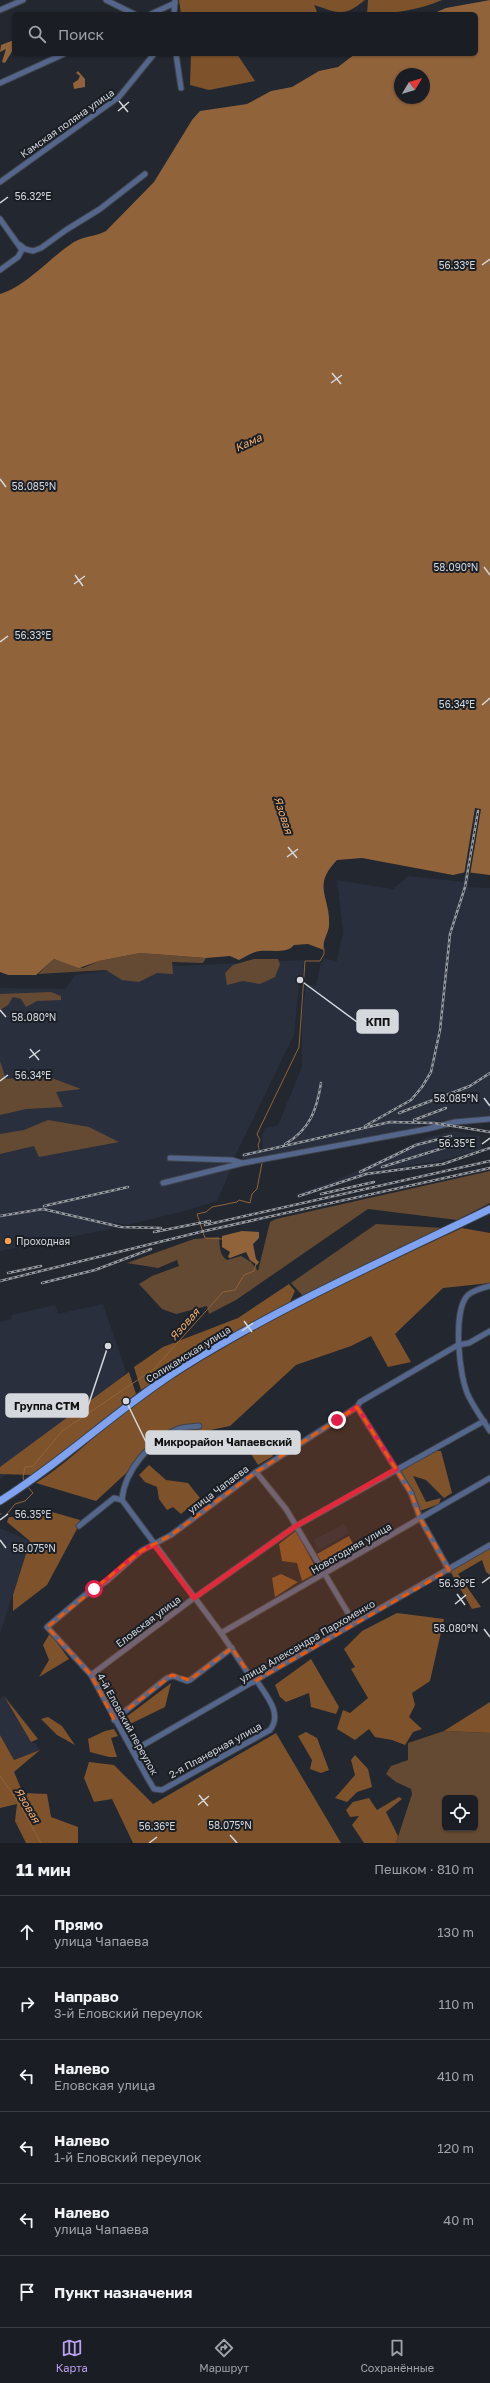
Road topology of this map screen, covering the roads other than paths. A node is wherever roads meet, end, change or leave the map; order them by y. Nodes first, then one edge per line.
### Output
1 (23, 0) edge
2 (106, 0) edge
3 (175, 2) edge
4 (0, 10) edge
5 (130, 12) edge
6 (155, 12) edge
7 (174, 12) edge
8 (59, 56) edge
9 (152, 56) edge
10 (176, 56) edge
11 (0, 82) edge
12 (181, 88) dead end
13 (145, 174) dead end
14 (0, 182) edge
15 (0, 219) edge
16 (20, 245) junction
17 (0, 270) edge
18 (490, 1119) edge
19 (170, 1158) dead end
20 (243, 1163) junction
21 (163, 1183) dead end
22 (490, 1209) edge
23 (490, 1286) edge
24 (490, 1331) edge
25 (458, 1346) junction
26 (357, 1407) junction
27 (484, 1421) junction
28 (199, 1426) dead end
29 (490, 1431) edge
30 (396, 1469) junction
31 (256, 1472) junction
32 (490, 1478) edge
33 (122, 1500) junction
34 (0, 1501) edge
35 (420, 1518) junction
36 (79, 1526) dead end
37 (296, 1526) junction
38 (154, 1545) junction
39 (490, 1545) edge
40 (449, 1570) junction
41 (324, 1574) junction
42 (194, 1598) junction
43 (354, 1624) junction
44 (47, 1627) joint
45 (221, 1633) junction
46 (232, 1648) junction
47 (91, 1675) junction
48 (255, 1681) junction
49 (114, 1720) junction
50 (133, 1751) junction
51 (162, 1790) joint

1 - 4 street
2 - 5 street
3 - 6 street
3 - 7 street
8 - 11 street
9 - 14 street, Камская поляна улица
10 - 12 street
13 - 16 street
15 - 16 street
16 - 17 street
18 - 20 street
19 - 20 street
20 - 21 street
22 - 34 main road, Соликамская улица
23 - 25 street
24 - 25 street, улица Чапаева
25 - 26 street, улица Чапаева
25 - 27 street
26 - 30 street
26 - 31 street, улица Чапаева
27 - 29 street
27 - 30 street, Еловская улица
28 - 33 street
30 - 35 street
30 - 37 street, Еловская улица
31 - 37 street
31 - 38 street, улица Чапаева
32 - 35 street, Новогодняя улица
33 - 36 street
33 - 38 street, 2-я Планерная улица
35 - 40 street
35 - 41 street, Новогодняя улица
37 - 41 street
37 - 42 street, Еловская улица
38 - 42 street, 2-я Планерная улица
38 - 44 street, улица Чапаева
39 - 40 street, улица Александра Пархоменко
40 - 43 street, улица Александра Пархоменко
41 - 43 street
41 - 45 street, Новогодняя улица
42 - 45 street, 2-я Планерная улица
42 - 47 street, Еловская улица
43 - 48 street, улица Александра Пархоменко
44 - 47 street, 4-й Еловский переулок
45 - 46 street, 2-я Планерная улица
46 - 48 street, 2-я Планерная улица
46 - 49 street
47 - 49 street, 4-й Еловский переулок
48 - 50 street, улица Александра Пархоменко
48 - 51 street, 2-я Планерная улица
49 - 50 street, 4-й Еловский переулок
50 - 51 street, 4-й Еловский переулок

